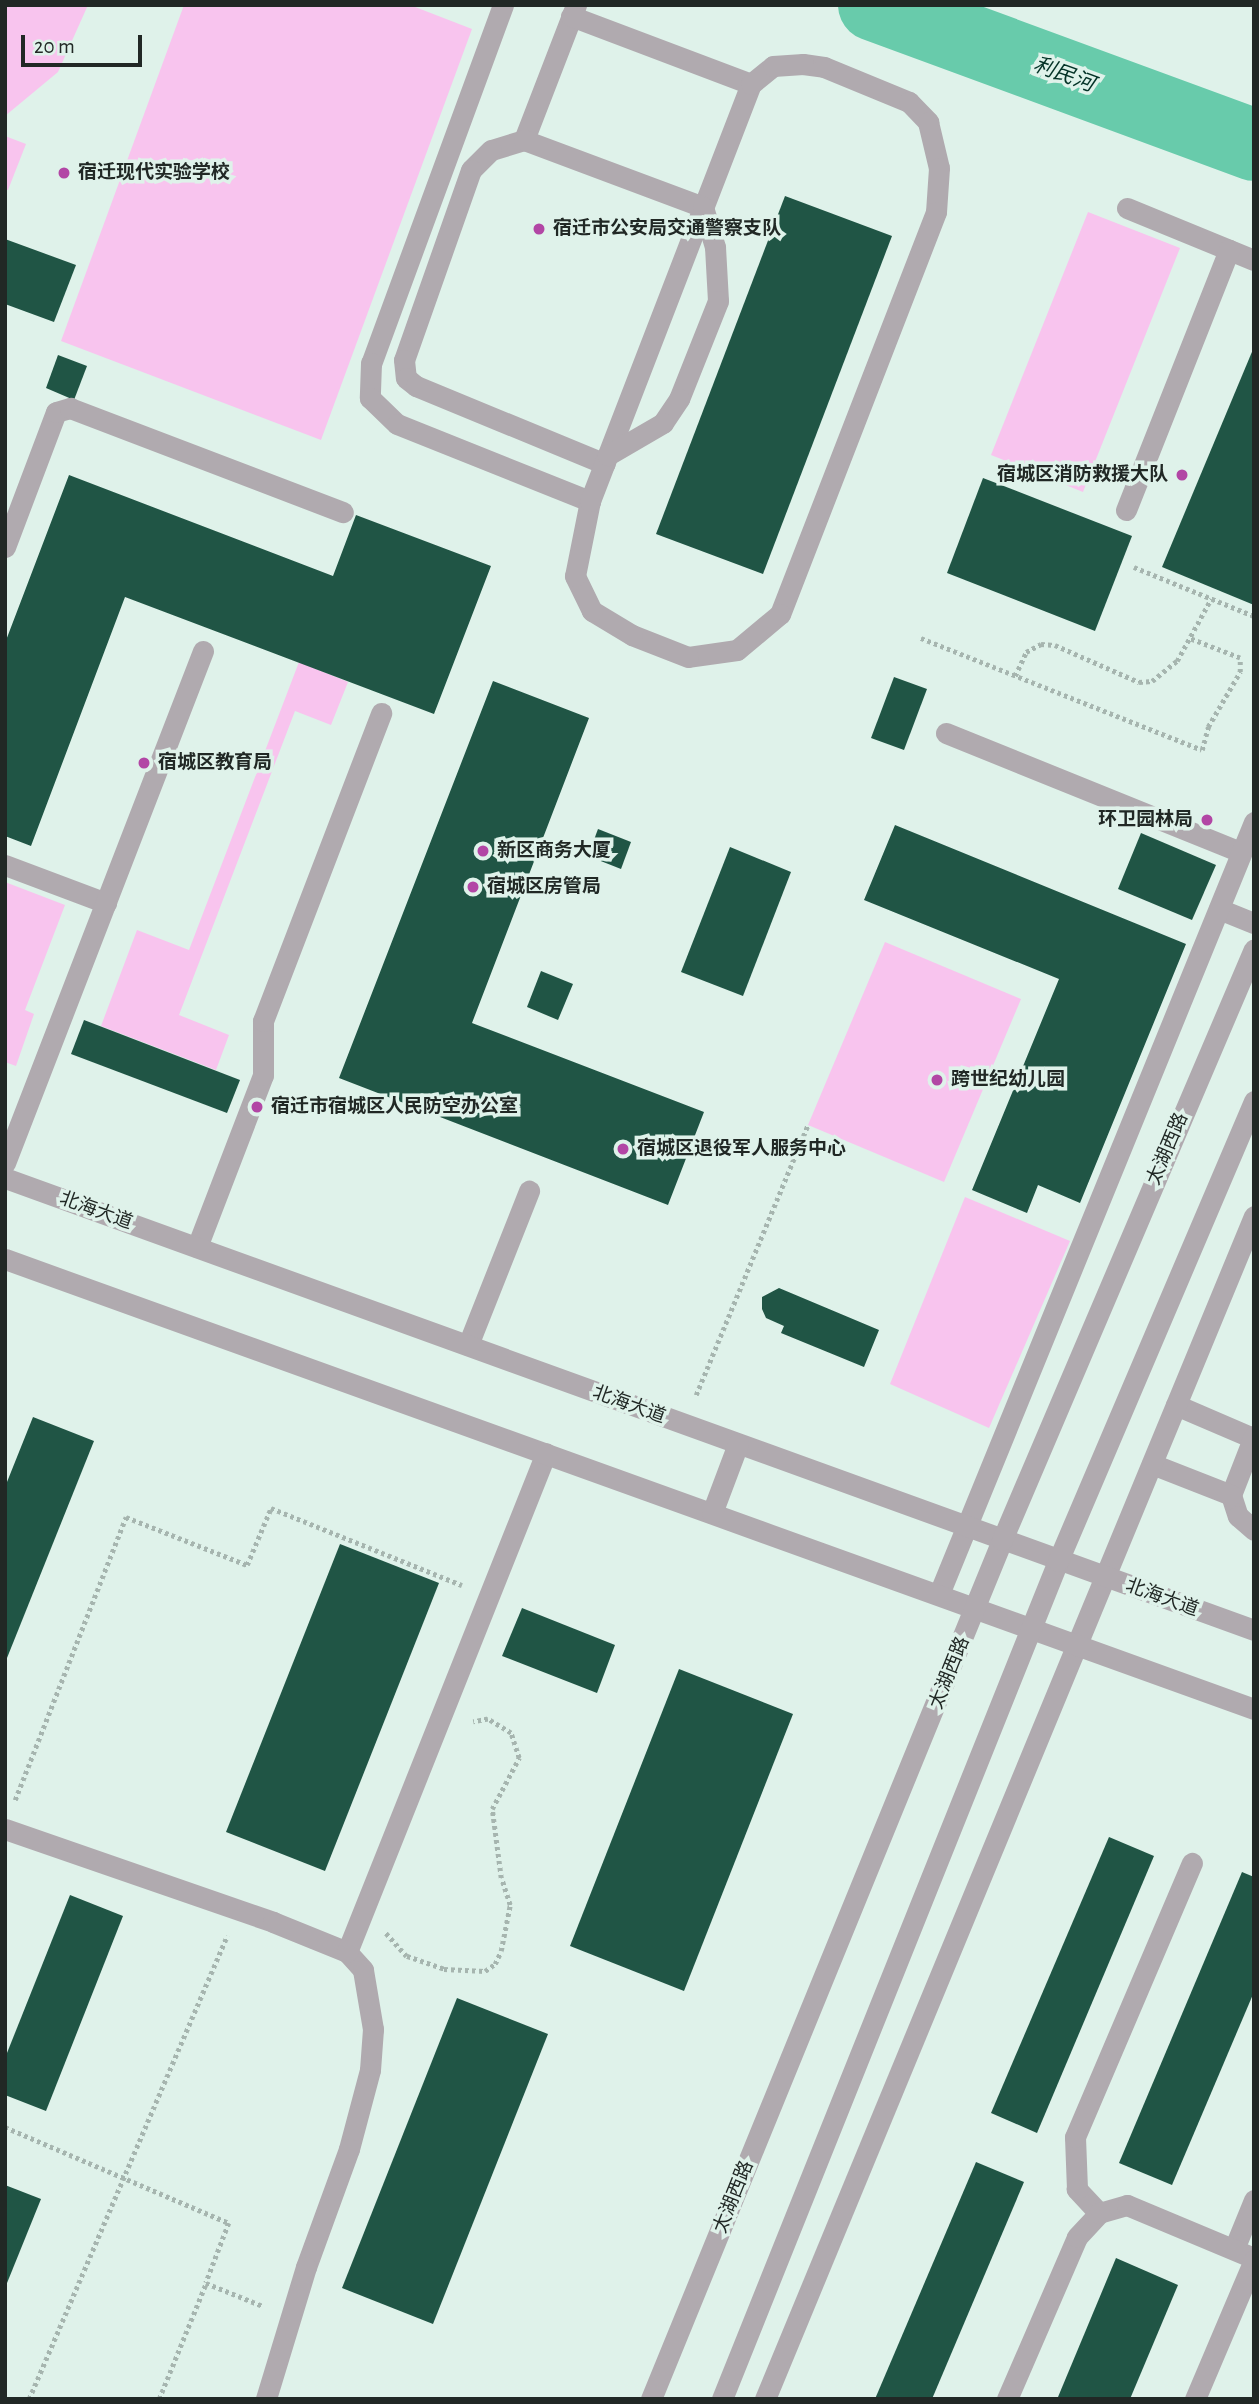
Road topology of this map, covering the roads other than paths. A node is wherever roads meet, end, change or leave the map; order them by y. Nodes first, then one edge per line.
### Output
1 (503, 5) edge
2 (573, 11) edge
3 (751, 85) junction
4 (524, 140) junction
5 (704, 207) junction
6 (1127, 208) dead end
7 (1229, 250) junction
8 (1254, 260) edge
9 (606, 459) junction
10 (590, 501) junction
11 (1126, 510) dead end
12 (343, 512) dead end
13 (5, 547) edge
14 (203, 651) dead end
15 (381, 713) dead end
16 (946, 733) dead end
17 (1254, 821) edge
18 (1241, 852) junction
19 (5, 865) edge
20 (106, 903) junction
21 (1219, 909) junction
22 (1254, 923) edge
23 (1254, 949) edge
24 (1254, 1101) edge
25 (5, 1163) edge
26 (5, 1178) edge
27 (529, 1191) dead end
28 (1254, 1216) edge
29 (197, 1247) junction
30 (5, 1259) edge
31 (468, 1345) junction
32 (1176, 1405) junction
33 (1253, 1437) edge
34 (738, 1444) junction
35 (546, 1453) junction
36 (1152, 1464) junction
37 (1231, 1495) junction
38 (712, 1513) junction
39 (967, 1527) junction
40 (1254, 1530) edge
41 (1002, 1540) junction
42 (1058, 1561) junction
43 (1105, 1577) junction
44 (939, 1594) junction
45 (976, 1607) junction
46 (1033, 1628) junction
47 (1254, 1630) edge
48 (1077, 1644) junction
49 (1254, 1709) edge
50 (8, 1821) edge
51 (1192, 1863) dead end
52 (347, 1952) junction
53 (1254, 2200) edge
54 (1099, 2213) junction
55 (1234, 2249) junction
56 (1254, 2259) edge
57 (266, 2399) edge
58 (651, 2399) edge
59 (722, 2399) edge
60 (765, 2399) edge
61 (1007, 2399) edge
62 (1195, 2399) edge

1 - 10 street
2 - 3 street
2 - 4 street
3 - 5 street
3 - 10 street
4 - 5 street
4 - 9 street
5 - 9 street
5 - 9 street
6 - 7 street
7 - 8 street
7 - 11 street
9 - 10 street
12 - 13 street
14 - 20 street
15 - 29 street
16 - 18 street
17 - 18 street
18 - 21 street
19 - 20 street
20 - 25 street
21 - 22 street
21 - 39 street
23 - 41 street, 太湖西路
24 - 42 street
26 - 29 street, 北海大道
27 - 31 street
28 - 32 street
29 - 31 street, 北海大道
30 - 35 street
31 - 34 street, 北海大道
32 - 33 street
32 - 36 street
33 - 37 street
34 - 38 street
34 - 39 street, 北海大道
35 - 38 street
35 - 52 street
36 - 37 street
36 - 43 street
37 - 40 street
38 - 44 street
39 - 41 street, 北海大道
39 - 44 street
41 - 42 street, 北海大道
41 - 45 street, 太湖西路
42 - 43 street, 北海大道
42 - 46 street
43 - 47 street, 北海大道
43 - 48 street
44 - 45 street
45 - 46 street
45 - 58 street, 太湖西路
46 - 48 street
46 - 59 street
48 - 49 street
48 - 60 street
50 - 52 street
51 - 54 street
52 - 57 street
53 - 55 street
54 - 55 street
54 - 61 street
55 - 56 street
56 - 62 street

